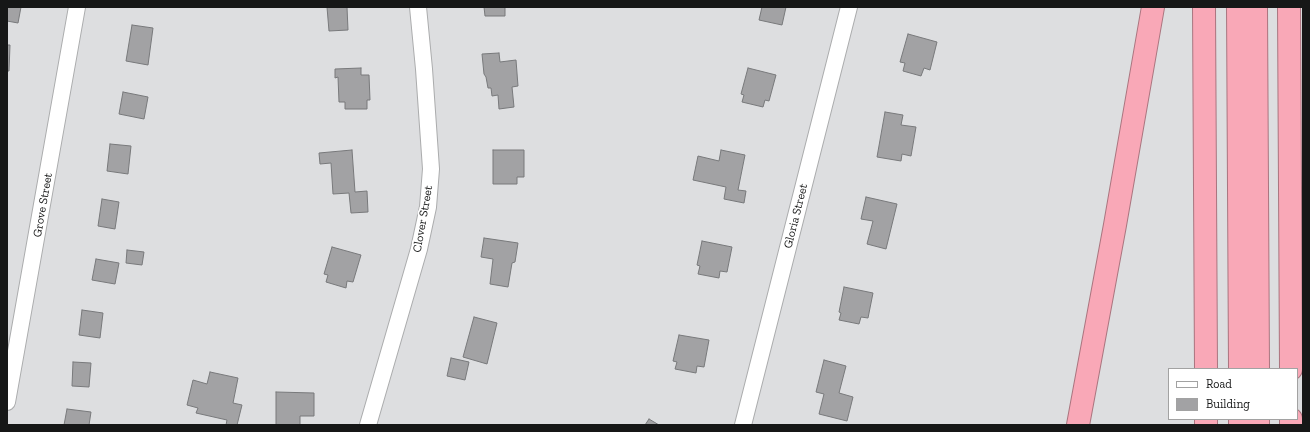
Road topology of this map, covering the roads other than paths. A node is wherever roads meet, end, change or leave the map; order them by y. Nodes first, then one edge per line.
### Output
1 (77, 7) edge
2 (418, 7) edge
3 (849, 7) edge
4 (1153, 7) edge
5 (1204, 7) edge
6 (1238, 7) edge
7 (1256, 7) edge
8 (1289, 7) edge
9 (1206, 368) edge
10 (1240, 368) edge
11 (1258, 368) edge
12 (1291, 368) edge
13 (7, 402) edge
14 (368, 425) edge
15 (743, 425) edge
16 (1078, 425) edge

1 - 13 street, Grove Street
2 - 14 street, Clover Street
3 - 15 street, Gloria Street
4 - 16 highway
5 - 9 highway
6 - 10 highway
7 - 11 highway
8 - 12 highway

